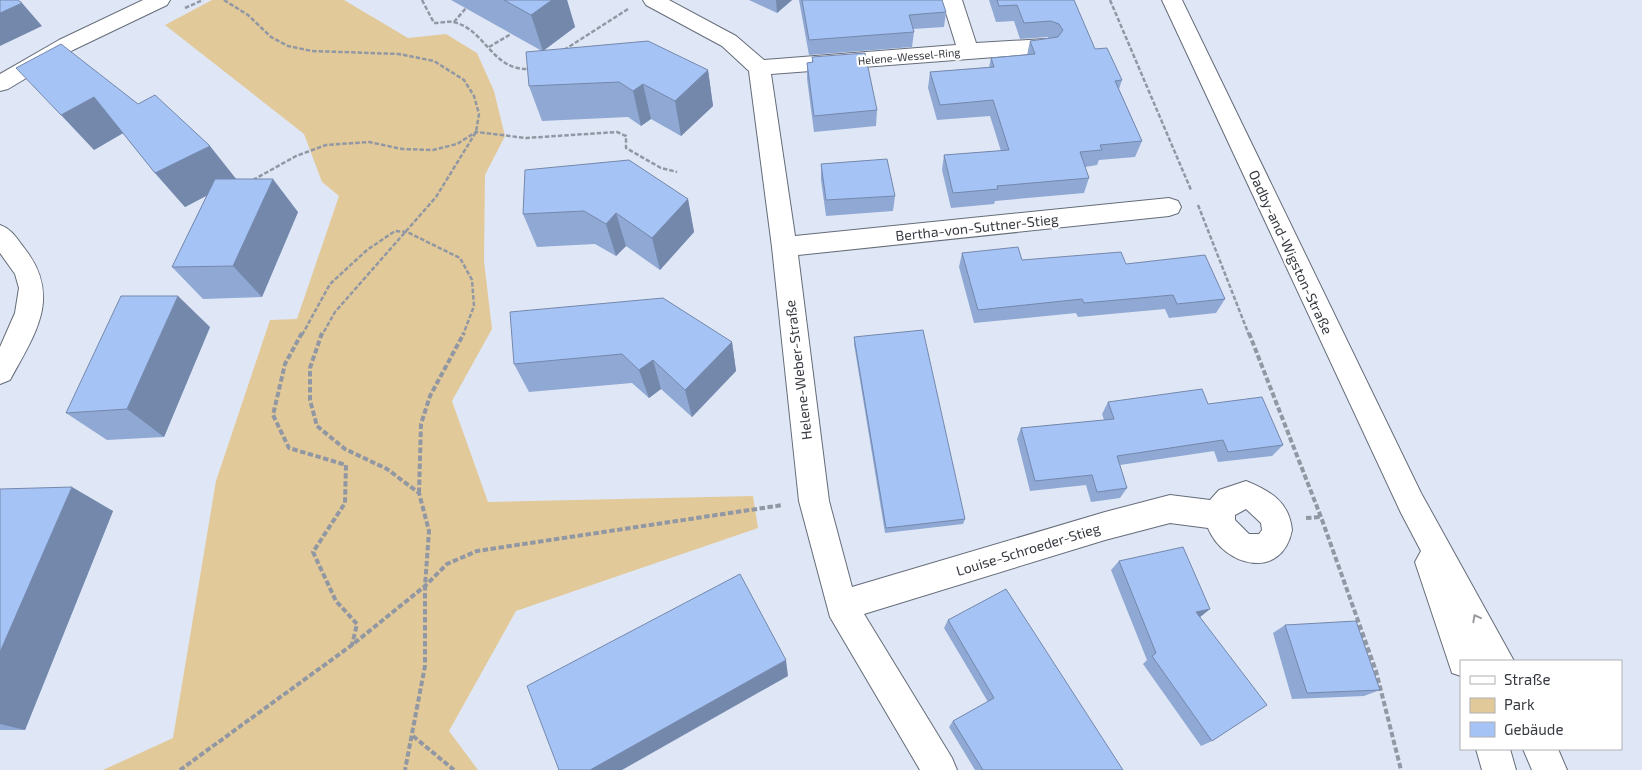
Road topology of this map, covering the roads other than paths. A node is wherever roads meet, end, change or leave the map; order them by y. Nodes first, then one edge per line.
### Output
1 (160, 0) edge
2 (952, 0) edge
3 (1172, 0) edge
4 (643, 3) edge
5 (1046, 46) edge
6 (968, 51) junction
7 (759, 68) junction
8 (0, 84) edge
9 (1169, 207) dead end
10 (0, 235) edge
11 (784, 247) junction
12 (0, 372) edge
13 (1411, 503) junction
14 (1218, 515) dead end
15 (841, 606) junction
16 (1464, 660) edge
17 (1497, 660) edge
18 (1493, 750) edge
19 (1540, 750) edge
20 (940, 770) edge
21 (1499, 770) edge
22 (1550, 770) edge

1 - 8 street
2 - 6 street, Helene-Wessel-Ring
3 - 13 street, Oadby-and-Wigston-Straße
4 - 7 street
5 - 6 street, Helene-Wessel-Ring
6 - 7 street, Helene-Wessel-Ring
7 - 11 street, Helene-Weber-Straße
9 - 11 street, Bertha-von-Suttner-Stieg
10 - 12 street
11 - 15 street, Helene-Weber-Straße
13 - 16 street, Oadby-and-Wigston-Straße
17 -> 13 street, Oadby-and-Wigston-Straße
14 - 15 street, Louise-Schroeder-Stieg
15 - 20 street, Helene-Weber-Straße
18 - 21 street
19 - 22 street

